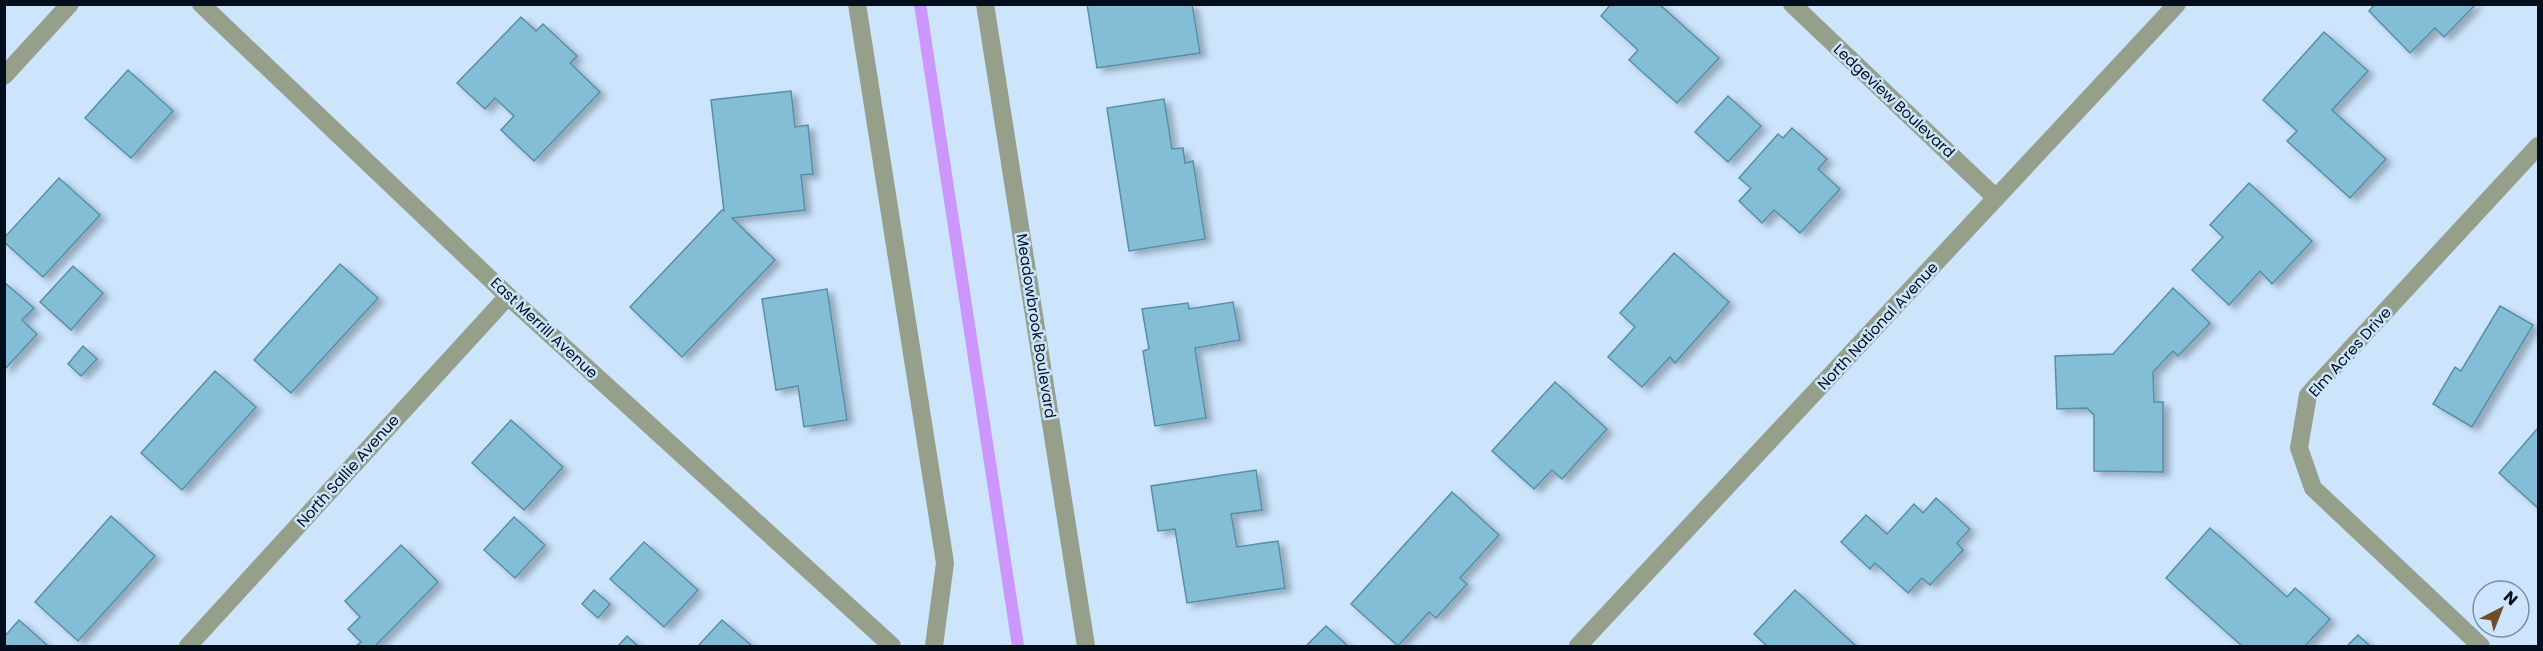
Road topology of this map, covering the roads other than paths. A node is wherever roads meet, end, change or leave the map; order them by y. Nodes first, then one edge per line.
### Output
1 (70, 4) edge
2 (201, 4) edge
3 (857, 4) edge
4 (985, 4) edge
5 (1792, 4) edge
6 (2177, 4) edge
7 (4, 76) edge
8 (2538, 146) edge
9 (1996, 198) junction
10 (508, 296) junction
11 (188, 646) edge
12 (892, 646) edge
13 (934, 646) edge
14 (1086, 646) edge
15 (1578, 646) edge
16 (2481, 646) edge

1 - 7 street
2 - 10 street, East Merrill Avenue
3 - 13 street
4 - 14 street, Meadowbrook Boulevard
5 - 9 street, Ledgeview Boulevard
6 - 9 street, North National Avenue
8 - 16 street, Elm Acres Drive
9 - 15 street, North National Avenue
10 - 11 street, North Sallie Avenue
10 - 12 street, East Merrill Avenue

